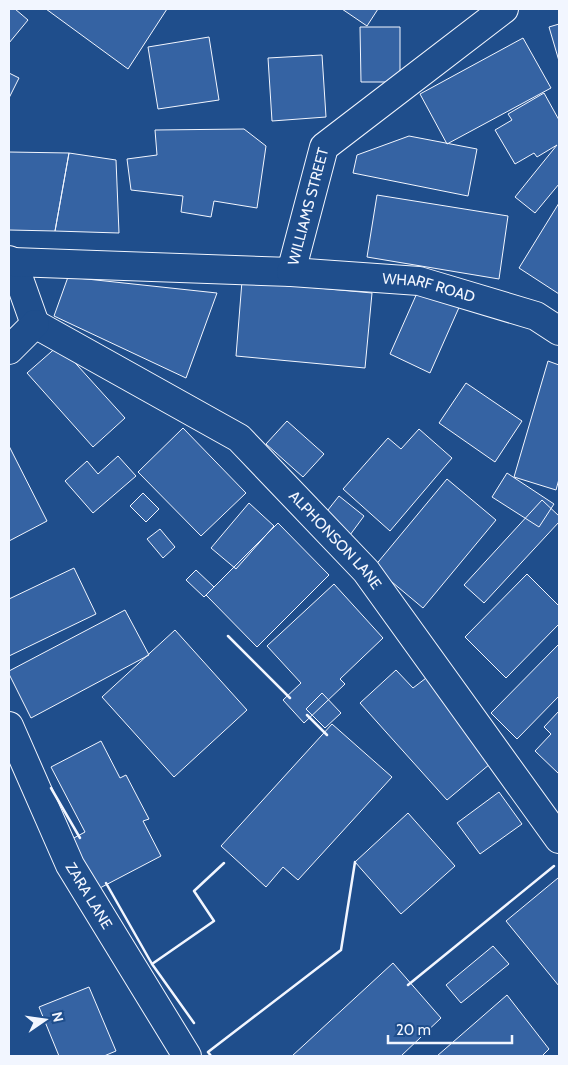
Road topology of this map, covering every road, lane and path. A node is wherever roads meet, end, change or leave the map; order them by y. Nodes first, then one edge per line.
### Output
1 (504, 9) edge
2 (11, 261) edge
3 (291, 272) junction
4 (35, 324) junction
5 (559, 331) edge
6 (9, 350) edge
7 (9, 726) edge
8 (559, 839) edge
9 (186, 1056) edge

1 - 3 street, WILLIAMS STREET
2 - 3 street, WILLIAMS STREET
2 - 4 street
3 - 5 street, WHARF ROAD
4 - 6 street
4 - 8 street, ALPHONSON LANE
7 - 9 street, ZARA LANE

